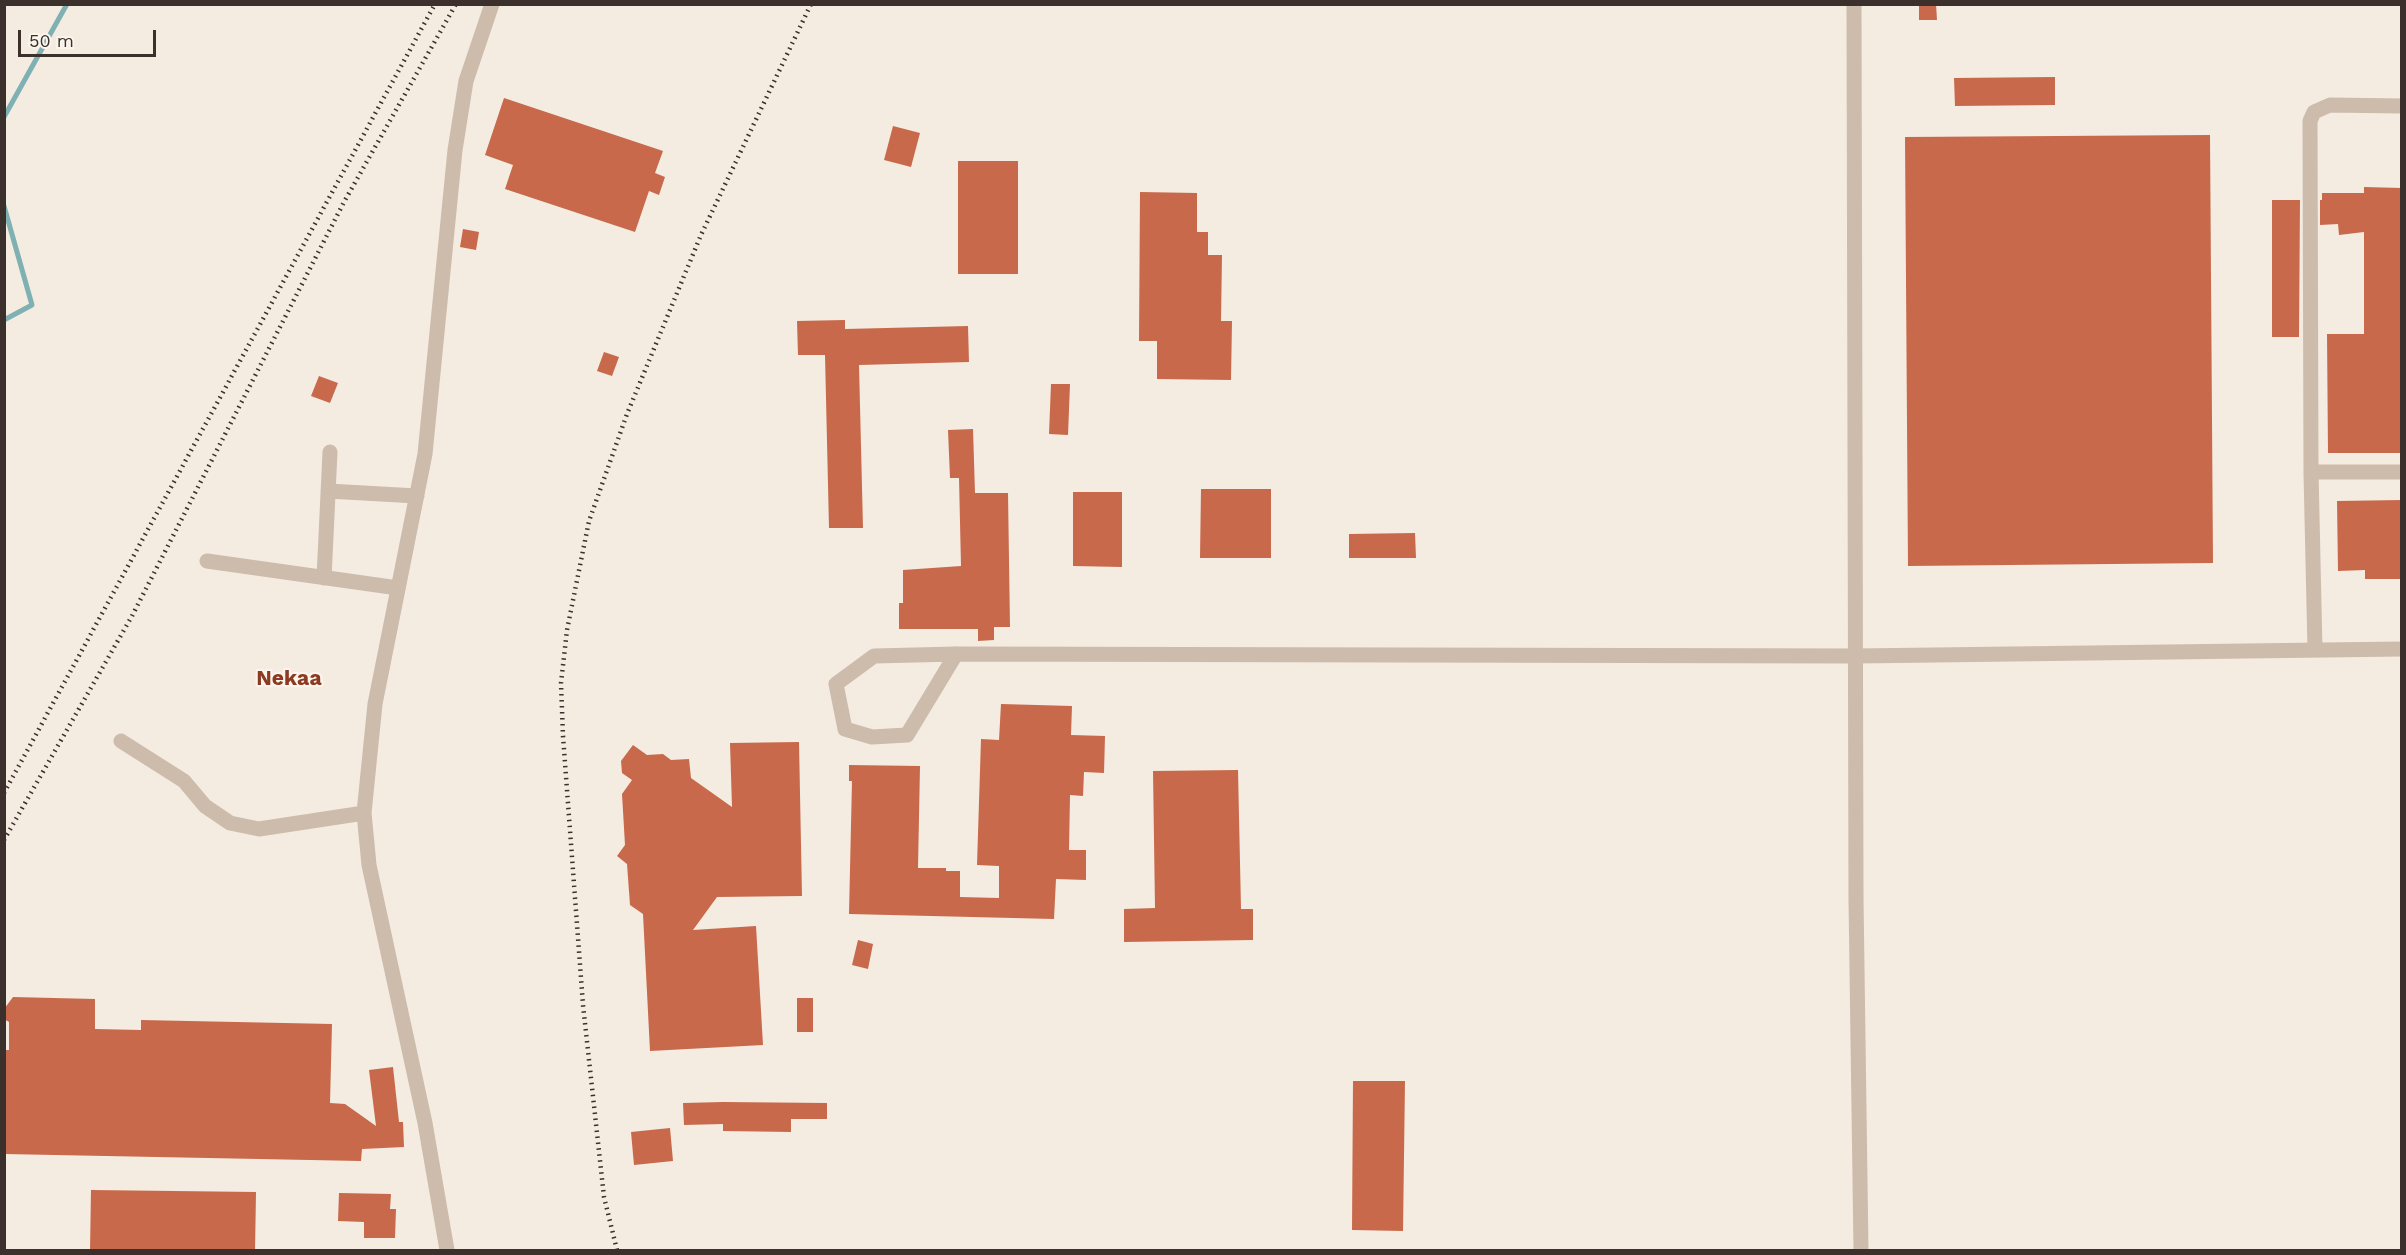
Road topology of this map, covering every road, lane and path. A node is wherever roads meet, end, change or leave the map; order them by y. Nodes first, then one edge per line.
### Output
1 (492, 4) edge
2 (1854, 4) edge
3 (2402, 106) edge
4 (330, 452) dead end
5 (2311, 472) junction
6 (2402, 472) edge
7 (328, 492) junction
8 (417, 496) junction
9 (207, 561) dead end
10 (324, 578) junction
11 (398, 588) junction
12 (2402, 649) edge
13 (2315, 650) junction
14 (956, 654) junction
15 (1856, 656) junction
16 (121, 741) dead end
17 (364, 813) junction
18 (447, 1251) edge
19 (1861, 1251) edge

1 - 8 street
2 - 15 street
3 - 5 street
4 - 7 street
5 - 6 street
5 - 13 street
7 - 8 street
7 - 10 street
8 - 11 street
9 - 10 street
10 - 11 street
11 - 17 street
12 - 13 street
13 - 15 street
14 - 14 street
14 - 15 street
15 - 19 street
16 - 17 street
17 - 18 street

